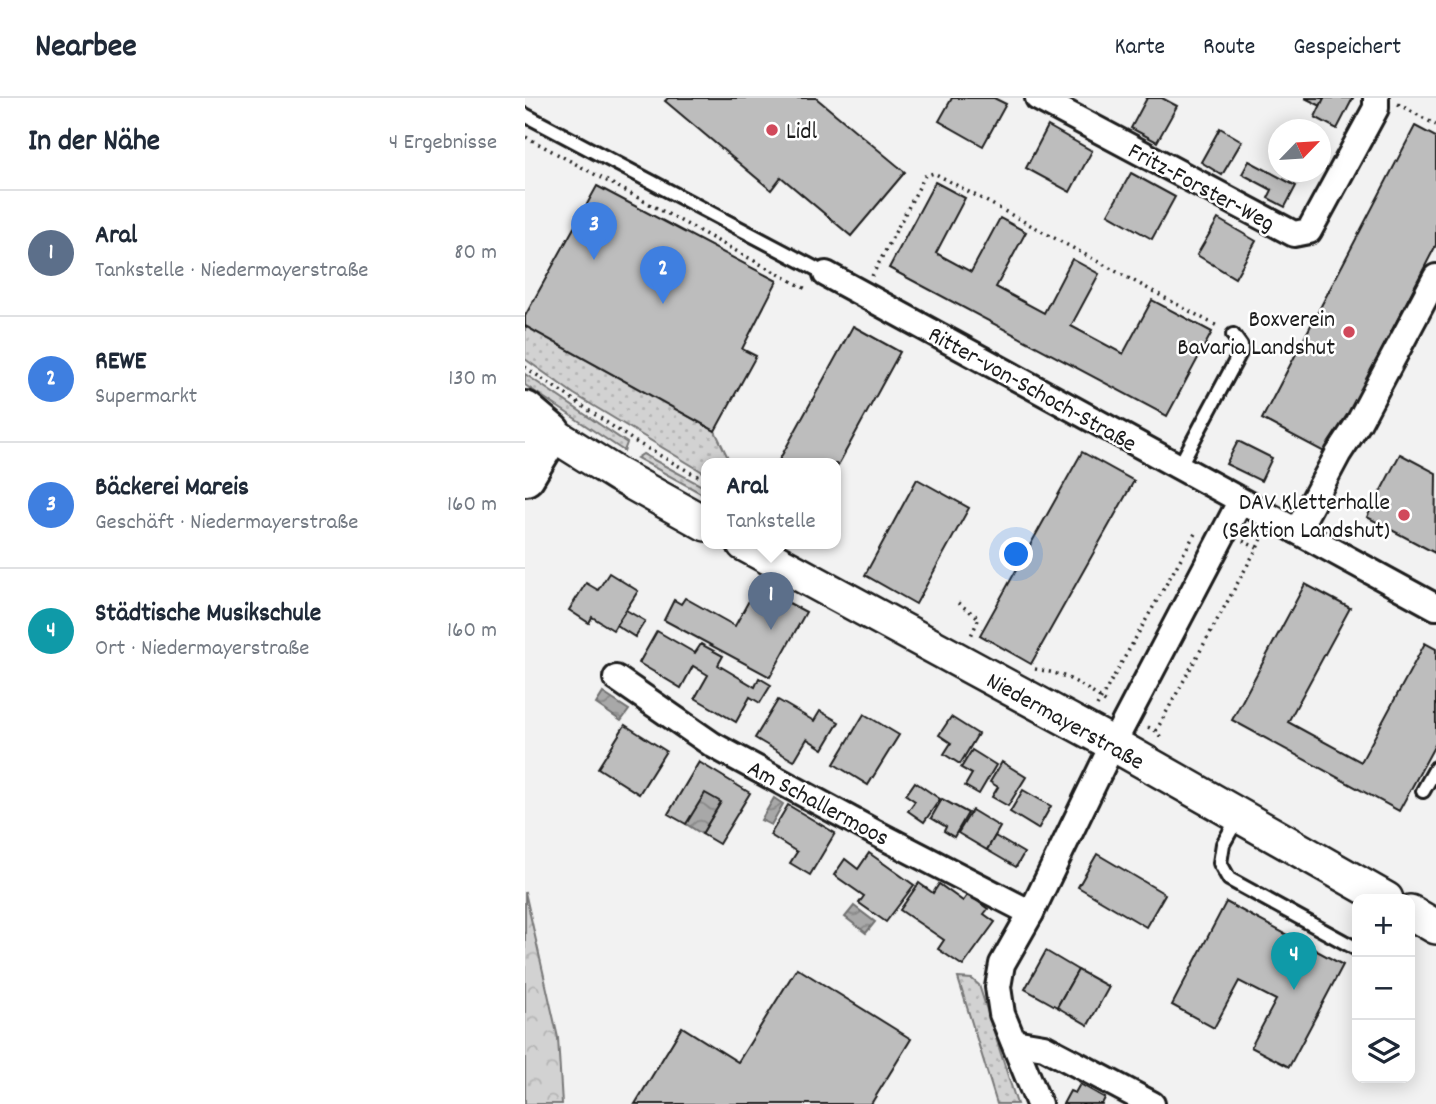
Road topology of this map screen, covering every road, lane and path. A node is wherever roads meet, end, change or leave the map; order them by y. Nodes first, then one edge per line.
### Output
1 (1038, 98) edge
2 (1376, 98) edge
3 (1389, 99) edge
4 (525, 116) edge
5 (1436, 125) edge
6 (825, 274) joint
7 (1436, 277) edge
8 (862, 294) junction
9 (1233, 335) joint
10 (525, 367) edge
11 (531, 426) edge
12 (1179, 467) junction
13 (525, 476) edge
14 (701, 478) edge
15 (1240, 502) junction
16 (1274, 519) junction
17 (701, 521) edge
18 (1297, 531) junction
19 (753, 549) edge
20 (958, 603) dead end
21 (1436, 607) edge
22 (958, 661) junction
23 (616, 678) dead end
24 (1007, 687) junction
25 (1120, 731) junction
26 (1436, 768) edge
27 (1423, 791) dead end
28 (1239, 816) junction
29 (1377, 894) edge
30 (1031, 913) junction
31 (1415, 915) edge
32 (1436, 927) edge
33 (1352, 946) edge
34 (1014, 1042) junction
35 (1038, 1104) edge
36 (1151, 1104) edge

1 - 2 street, Fritz-Forster-Weg
3 - 5 path
4 - 6 lane
6 - 8 street, Ritter-von-Schoch-Straße
7 - 18 street
8 - 9 path
8 - 12 street, Ritter-von-Schoch-Straße
9 - 12 lane
10 - 14 path
11 - 13 main road
11 - 17 main road
12 - 15 street, Ritter-von-Schoch-Straße
15 - 16 street, Ritter-von-Schoch-Straße
15 - 25 street
16 - 18 street, Ritter-von-Schoch-Straße
16 - 25 path
18 - 21 street, Ritter-von-Schoch-Straße
19 - 22 main road, Niedermayerstraße
20 - 22 path
22 - 24 main road, Niedermayerstraße
23 - 30 street, Am Schallermoos
24 - 25 main road, Niedermayerstraße
24 - 25 path
25 - 28 main road, Niedermayerstraße
25 - 30 street
26 - 27 lane
28 - 29 main road, Niedermayerstraße
28 - 33 lane
30 - 34 street
31 - 32 main road
34 - 35 street
34 - 36 street

